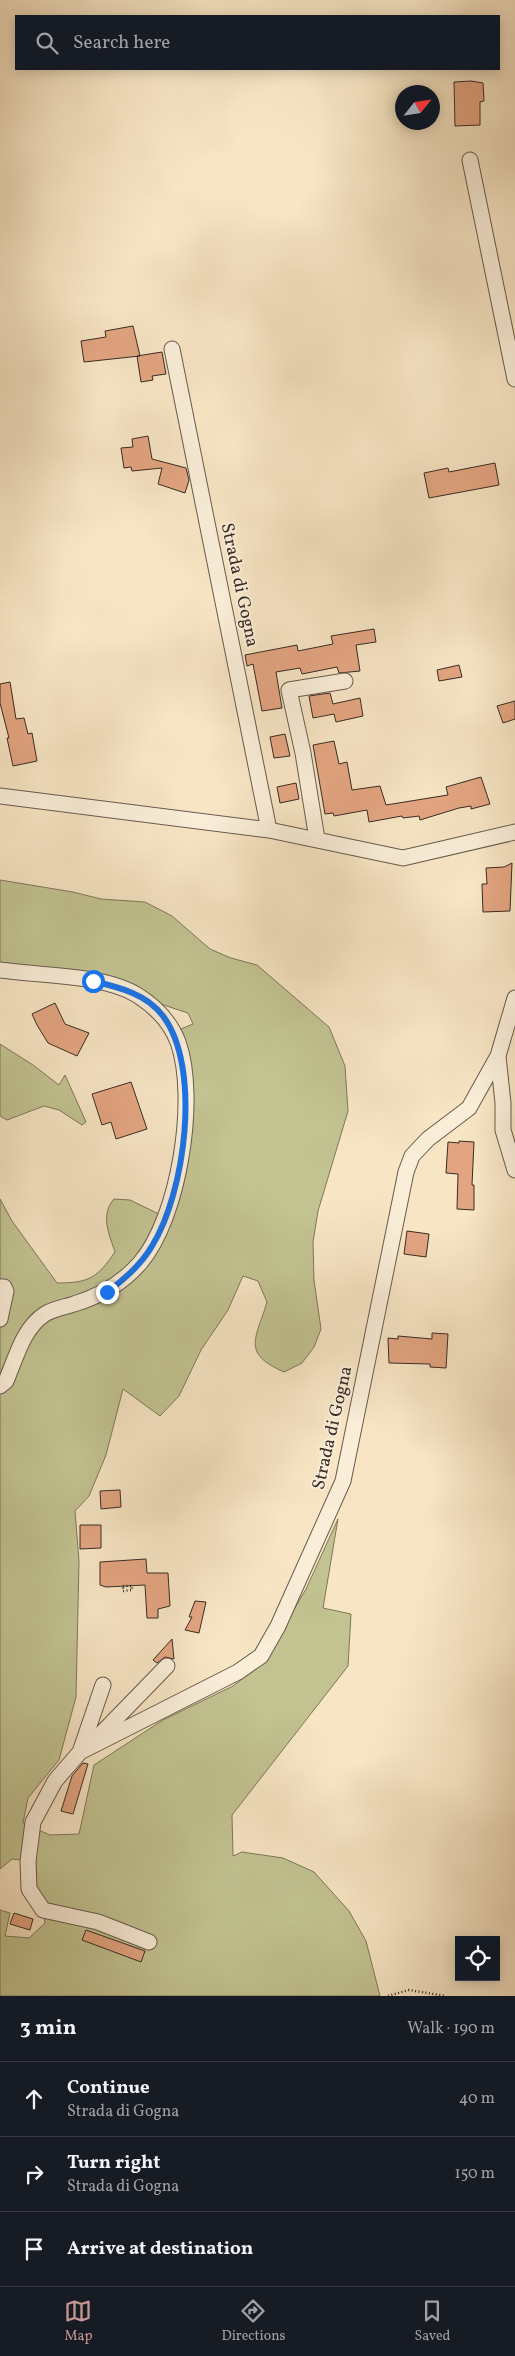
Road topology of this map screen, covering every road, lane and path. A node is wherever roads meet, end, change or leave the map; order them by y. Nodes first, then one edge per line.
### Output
1 (470, 160) dead end
2 (172, 349) dead end
3 (515, 379) edge
4 (344, 681) dead end
5 (0, 796) edge
6 (269, 830) junction
7 (515, 832) edge
8 (316, 839) junction
9 (0, 970) edge
10 (515, 998) edge
11 (498, 1056) junction
12 (515, 1170) edge
13 (0, 1287) edge
14 (0, 1319) edge
15 (0, 1386) edge
16 (167, 1666) dead end
17 (103, 1685) dead end
18 (80, 1752) junction
19 (149, 1942) dead end
20 (388, 1996) edge
21 (446, 1996) edge

1 - 3 street
2 - 6 street, Strada di Gogna
4 - 8 street
5 - 6 street
6 - 8 street
7 - 8 street
9 - 15 street
10 - 11 street, Strada di Gogna
11 - 12 street, Strada di Gogna
11 - 18 street, Strada di Gogna
13 - 14 street
16 - 18 street, Strada di Gogna
17 - 18 street, Strada di Gogna
18 - 19 street, Strada di Gogna
20 - 21 path

